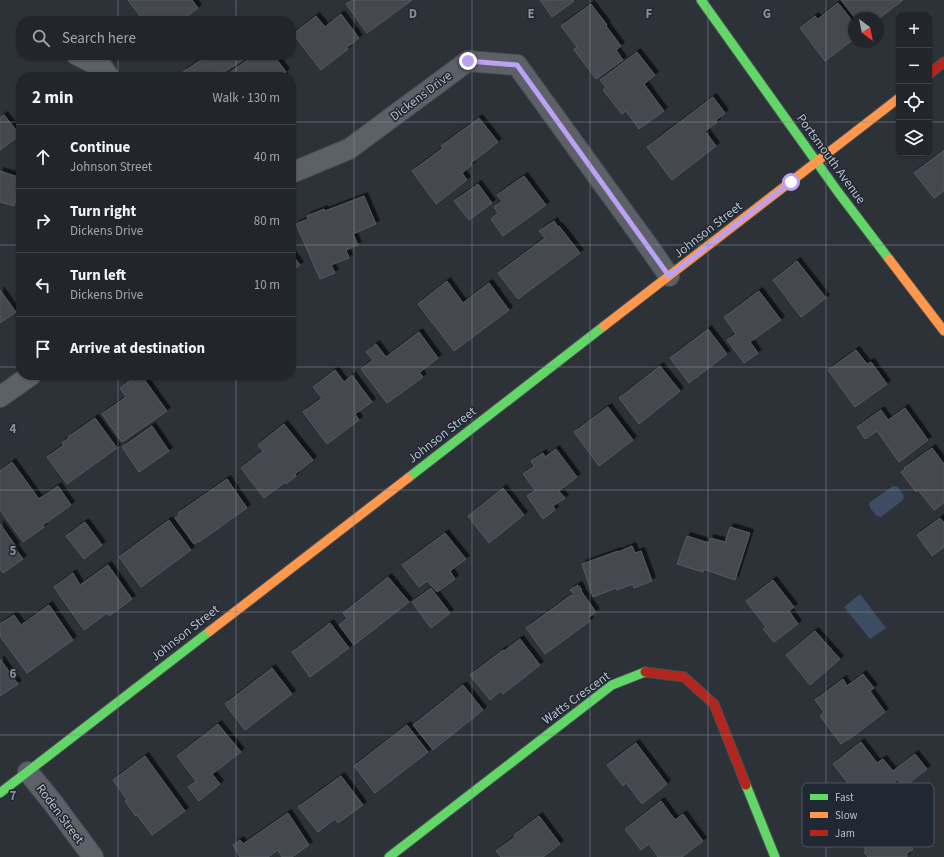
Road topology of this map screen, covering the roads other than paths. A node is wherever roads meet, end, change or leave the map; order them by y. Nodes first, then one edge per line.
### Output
1 (701, 0) edge
2 (87, 60) edge
3 (944, 62) edge
4 (106, 72) edge
5 (932, 72) edge
6 (896, 100) edge
7 (817, 162) junction
8 (296, 171) edge
9 (669, 276) junction
10 (944, 331) edge
11 (23, 380) edge
12 (0, 397) edge
13 (28, 772) junction
14 (0, 793) edge
15 (93, 857) edge
16 (389, 857) edge
17 (775, 857) edge

1 - 7 main road, Portsmouth Avenue
2 - 4 street
3 - 5 main road
6 - 7 main road, Johnson Street
7 - 9 main road, Johnson Street
7 - 10 main road, Portsmouth Avenue
8 - 9 street, Dickens Drive
9 - 13 main road, Johnson Street
11 - 12 street
13 - 14 main road, Johnson Street
13 - 15 street, Roden Street
16 - 17 main road, Watts Crescent

